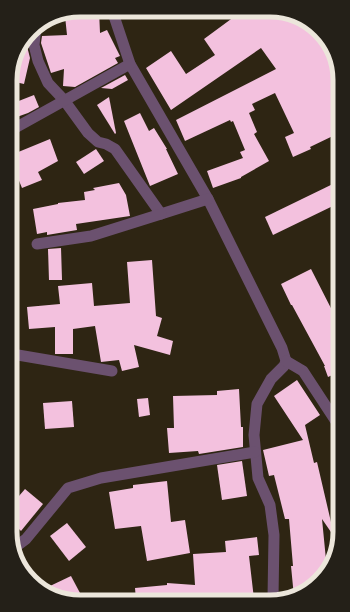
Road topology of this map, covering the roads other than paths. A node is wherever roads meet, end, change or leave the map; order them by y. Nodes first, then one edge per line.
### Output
1 (114, 17) edge
2 (35, 37) edge
3 (130, 64) junction
4 (64, 100) junction
5 (17, 127) edge
6 (208, 199) junction
7 (161, 214) junction
8 (37, 244) dead end
9 (17, 355) edge
10 (286, 361) junction
11 (112, 371) dead end
12 (333, 417) edge
13 (255, 452) junction
14 (19, 544) edge
15 (273, 595) edge

1 - 3 street
2 - 4 street
3 - 4 street
3 - 6 street
4 - 5 street
4 - 7 street
6 - 7 street
6 - 10 street
7 - 8 street
9 - 11 street
10 - 12 street
10 - 13 street
13 - 14 street
13 - 15 street

